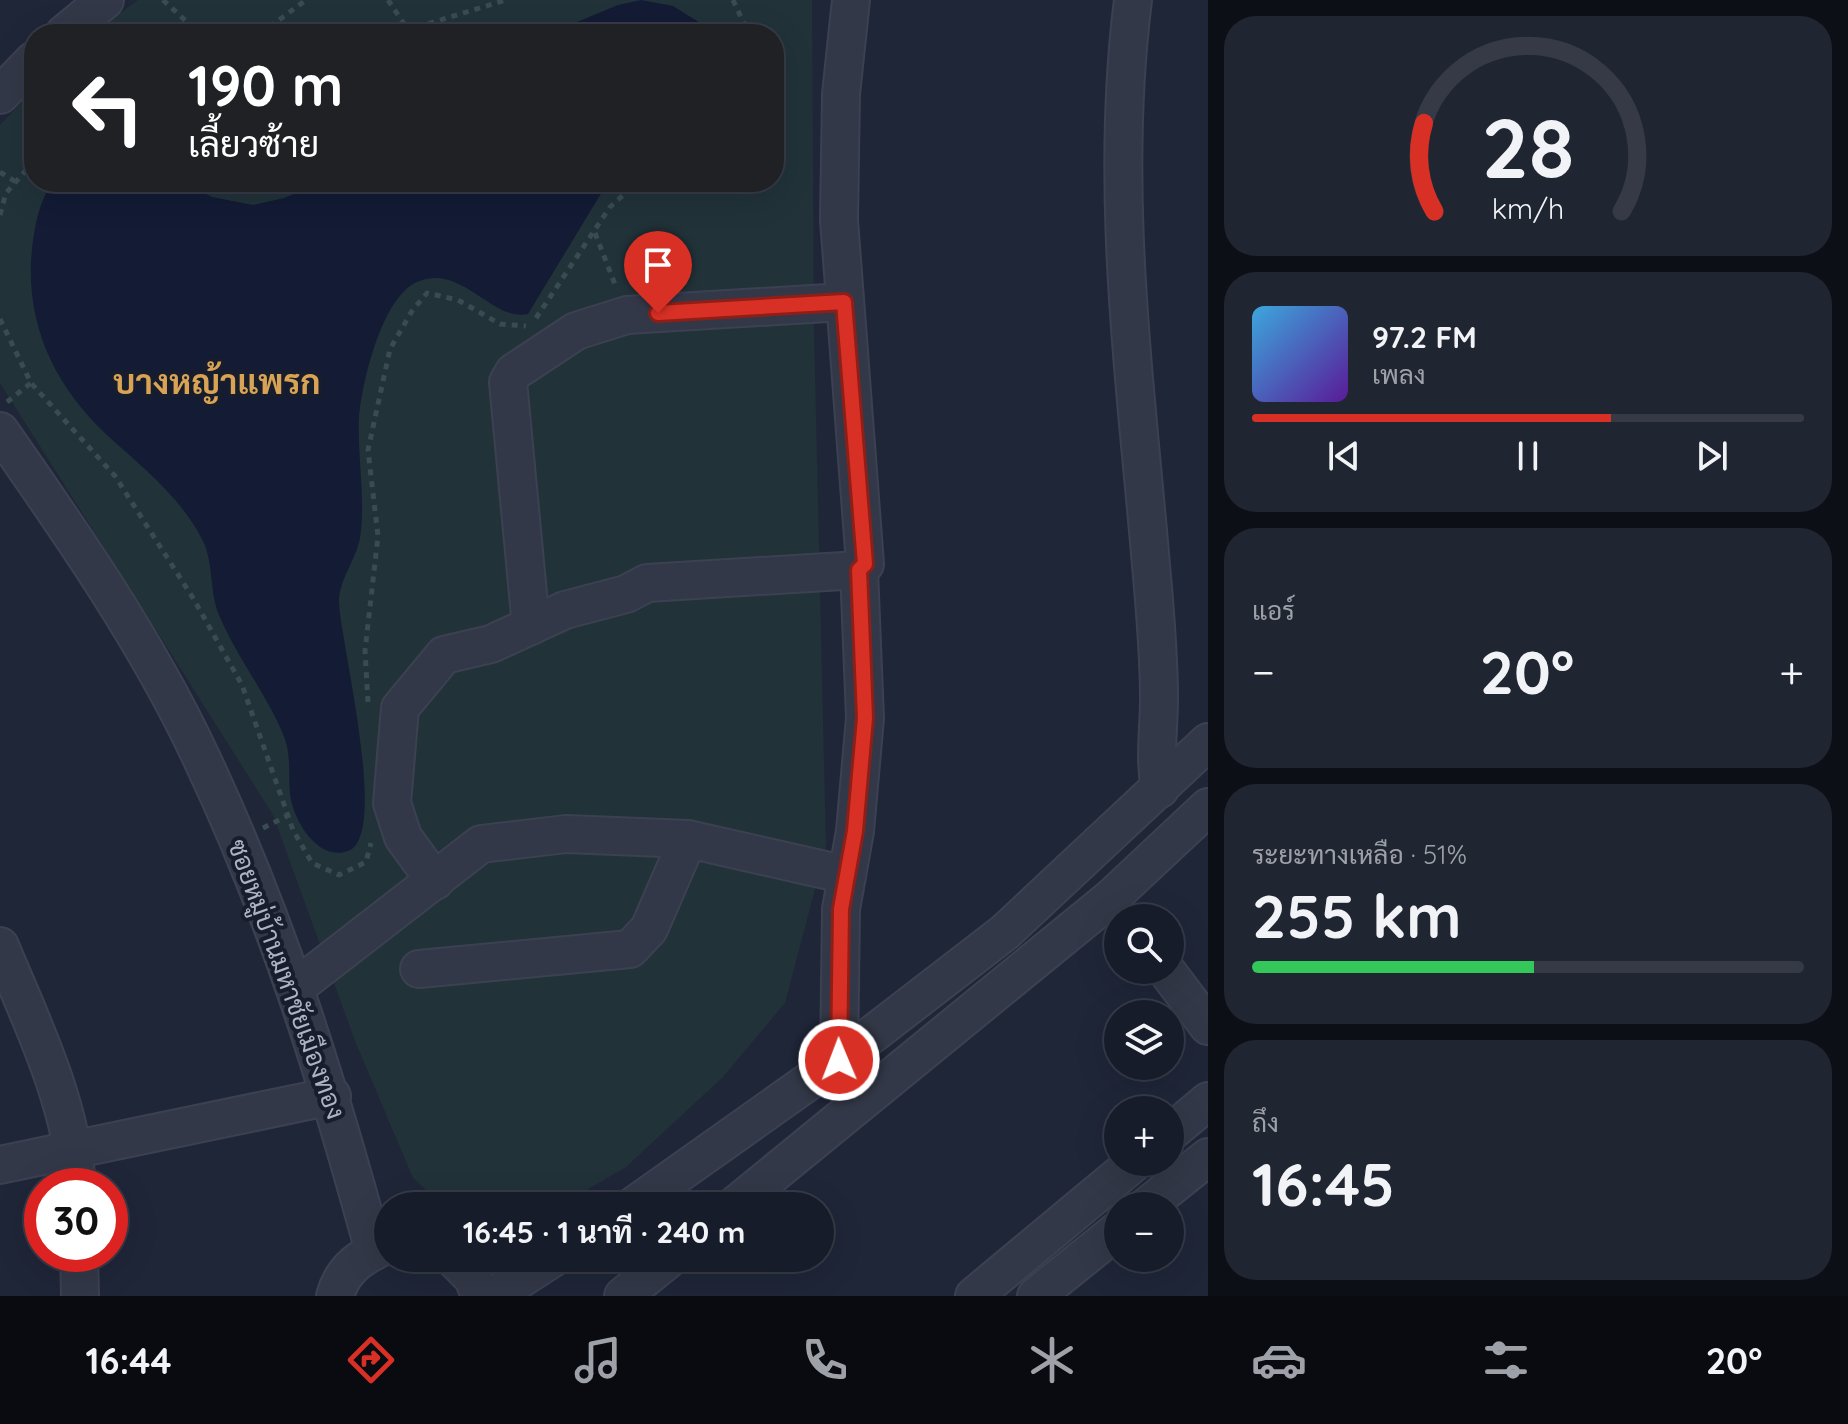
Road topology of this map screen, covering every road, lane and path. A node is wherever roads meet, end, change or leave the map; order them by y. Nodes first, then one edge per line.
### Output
1 (105, 0) edge
2 (163, 0) edge
3 (306, 0) edge
4 (388, 0) edge
5 (506, 0) edge
6 (733, 0) edge
7 (851, 0) edge
8 (1133, 0) edge
9 (76, 24) edge
10 (189, 24) edge
11 (274, 24) edge
12 (404, 24) edge
13 (428, 24) edge
14 (744, 24) edge
15 (24, 70) edge
16 (0, 95) edge
17 (0, 172) edge
18 (24, 173) edge
19 (16, 182) junction
20 (627, 192) edge
21 (0, 215) edge
22 (595, 232) junction
23 (844, 302) junction
24 (627, 315) junction
25 (0, 319) edge
26 (31, 383) junction
27 (0, 407) edge
28 (0, 431) edge
29 (859, 570) junction
30 (531, 626) junction
31 (369, 713) dead end
32 (1208, 742) edge
33 (1160, 789) junction
34 (1208, 807) edge
35 (373, 834) dead end
36 (688, 839) junction
37 (1083, 861) junction
38 (847, 875) junction
39 (435, 881) junction
40 (1116, 904) edge
41 (1123, 904) edge
42 (1104, 920) edge
43 (0, 946) edge
44 (419, 969) dead end
45 (1176, 984) edge
46 (295, 988) junction
47 (1208, 1026) edge
48 (839, 1060) junction
49 (332, 1096) junction
50 (1208, 1101) edge
51 (1184, 1121) edge
52 (75, 1151) junction
53 (1208, 1157) edge
54 (0, 1165) edge
55 (76, 1168) edge
56 (1118, 1176) edge
57 (653, 1192) edge
58 (752, 1192) edge
59 (1164, 1192) edge
60 (374, 1225) edge
61 (1104, 1241) edge
62 (374, 1251) edge
63 (79, 1272) edge
64 (467, 1272) edge
65 (531, 1272) edge
66 (653, 1272) edge
67 (80, 1296) edge
68 (335, 1296) edge
69 (480, 1296) edge
70 (494, 1296) edge
71 (623, 1296) edge
72 (974, 1296) edge
73 (1036, 1296) edge

1 - 9 street
2 - 10 path
3 - 11 path
4 - 12 path
5 - 13 path
6 - 14 path
7 - 23 street
8 - 33 street
15 - 16 street
17 - 19 path
18 - 19 path
19 - 21 path
20 - 22 path
22 - 24 path
22 - 31 path
23 - 24 street
23 - 29 street
24 - 30 street
25 - 26 path
26 - 27 path
26 - 35 path
28 - 46 street, ซอยหมู่บ้านมหาชัยเมืองทอง
29 - 30 street
29 - 38 street
30 - 39 street
32 - 33 street
33 - 37 street
34 - 41 street
36 - 38 street
36 - 39 street
36 - 44 street
37 - 40 street
37 - 48 street
38 - 48 street
39 - 46 street
42 - 58 street
43 - 52 street
45 - 47 street
46 - 49 street, ซอยหมู่บ้านมหาชัยเมืองทอง
48 - 57 street
49 - 52 street
49 - 60 street, ซอยหมู่บ้านมหาชัยเมืองทอง
50 - 51 street
52 - 54 street
52 - 55 street
53 - 59 street
56 - 72 street
61 - 73 street
62 - 68 street, ซอยหมู่บ้านมหาชัยเมืองทอง
63 - 67 street
64 - 69 street
65 - 70 street
66 - 71 street

